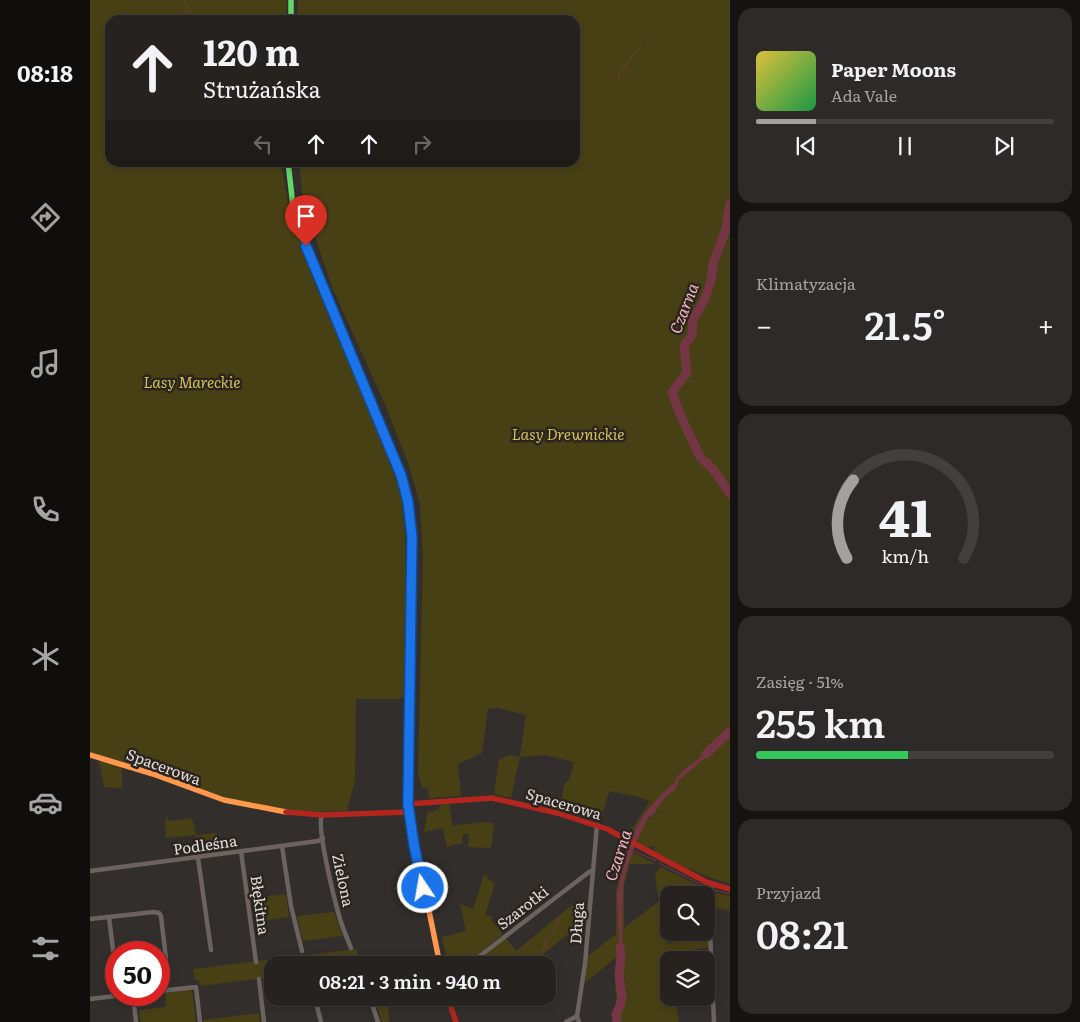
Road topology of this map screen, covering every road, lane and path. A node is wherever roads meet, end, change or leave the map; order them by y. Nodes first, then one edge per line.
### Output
1 (291, 0) edge
2 (291, 15) edge
3 (289, 167) edge
4 (90, 755) edge
5 (408, 804) junction
6 (409, 812) junction
7 (322, 815) junction
8 (596, 824) junction
9 (323, 838) junction
10 (282, 846) junction
11 (241, 851) junction
12 (198, 858) junction
13 (592, 871) junction
14 (90, 872) edge
15 (712, 884) junction
16 (730, 889) edge
17 (109, 917) junction
18 (90, 920) edge
19 (112, 941) edge
20 (164, 941) edge
21 (351, 948) dead end
22 (211, 950) dead end
23 (302, 951) dead end
24 (438, 956) edge
25 (479, 956) edge
26 (256, 962) dead end
27 (259, 979) dead end
28 (170, 990) edge
29 (105, 997) edge
30 (90, 999) edge
31 (134, 1006) edge
32 (316, 1006) edge
33 (373, 1006) edge
34 (451, 1006) edge
35 (577, 1016) junction
36 (136, 1022) edge
37 (200, 1022) edge
38 (264, 1022) edge
39 (321, 1022) edge
40 (378, 1022) edge
41 (456, 1022) edge
42 (566, 1022) edge
43 (579, 1022) edge
44 (714, 1022) edge

1 - 2 main road
3 - 5 main road
4 - 7 main road, Spacerowa
5 - 6 main road
5 - 8 main road, Spacerowa
6 - 7 main road, Spacerowa
6 - 24 main road
7 - 9 street, Zielona
8 - 13 street, Długa
8 - 15 main road, Spacerowa
9 - 10 street, Podleśna
9 - 21 street, Zielona
10 - 11 street, Podleśna
10 - 23 street
11 - 12 street, Podleśna
11 - 26 street, Błękitna
12 - 14 street, Podleśna
12 - 22 street
13 - 25 street, Szarotki
13 - 35 street, Długa
15 - 16 main road, Spacerowa
15 - 44 street
17 - 18 street
17 - 19 street
17 - 20 street
27 - 38 street
28 - 37 street
29 - 30 street
31 - 36 street
32 - 39 street
33 - 40 street
34 - 41 main road
35 - 42 street
35 - 43 street, Długa

